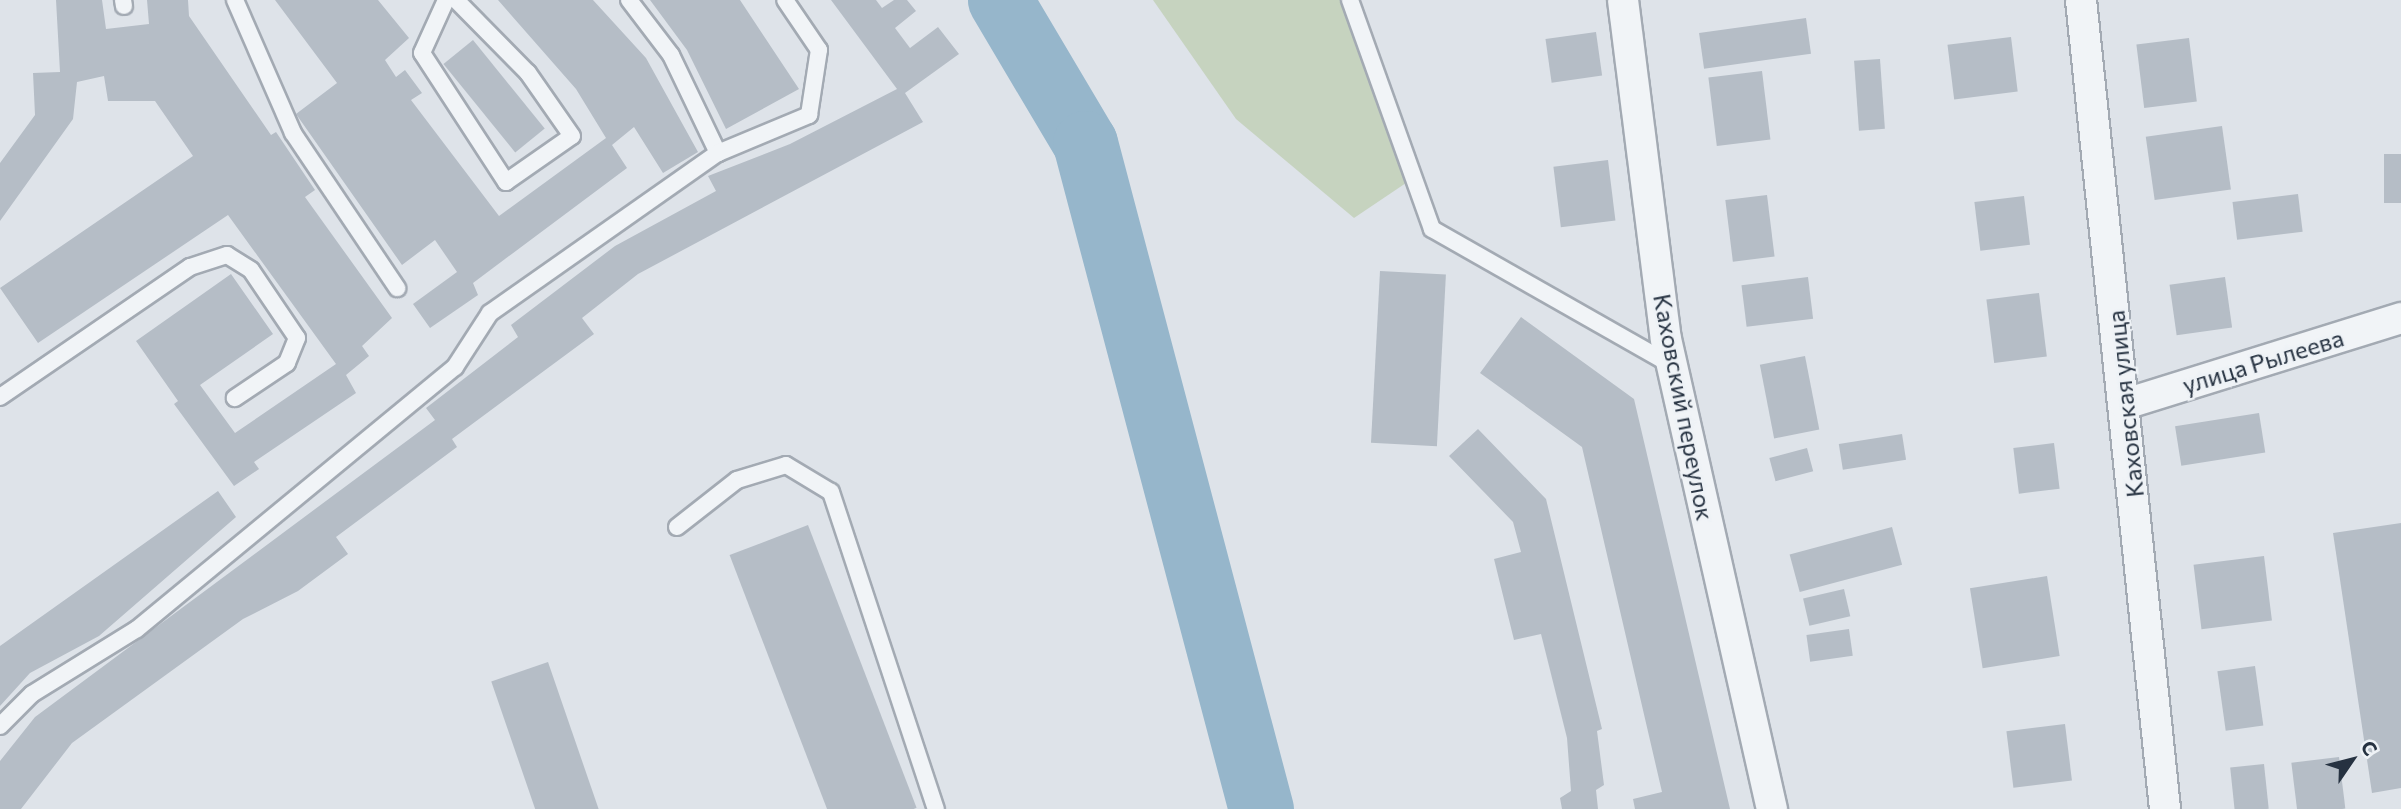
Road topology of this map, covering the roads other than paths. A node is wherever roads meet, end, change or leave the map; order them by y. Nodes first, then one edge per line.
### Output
1 (235, 0) edge
2 (446, 0) edge
3 (456, 0) edge
4 (629, 0) edge
5 (785, 0) edge
6 (1350, 0) edge
7 (1623, 0) edge
8 (2081, 0) edge
9 (718, 153) junction
10 (397, 288) dead end
11 (2401, 318) edge
12 (1672, 366) junction
13 (0, 397) edge
14 (235, 398) dead end
15 (2125, 404) junction
16 (677, 527) dead end
17 (0, 726) edge
18 (936, 809) edge
19 (1772, 809) edge
20 (2165, 809) edge

1 - 10 lane
2 - 3 lane
4 - 9 lane
5 - 9 lane
6 - 12 lane
7 - 12 street, Каховский переулок
8 - 15 street, Каховская улица
9 - 17 lane
11 - 15 street, улица Рылеева
12 - 19 street, Каховский переулок
13 - 14 lane
15 - 20 street, Каховская улица
16 - 18 lane

